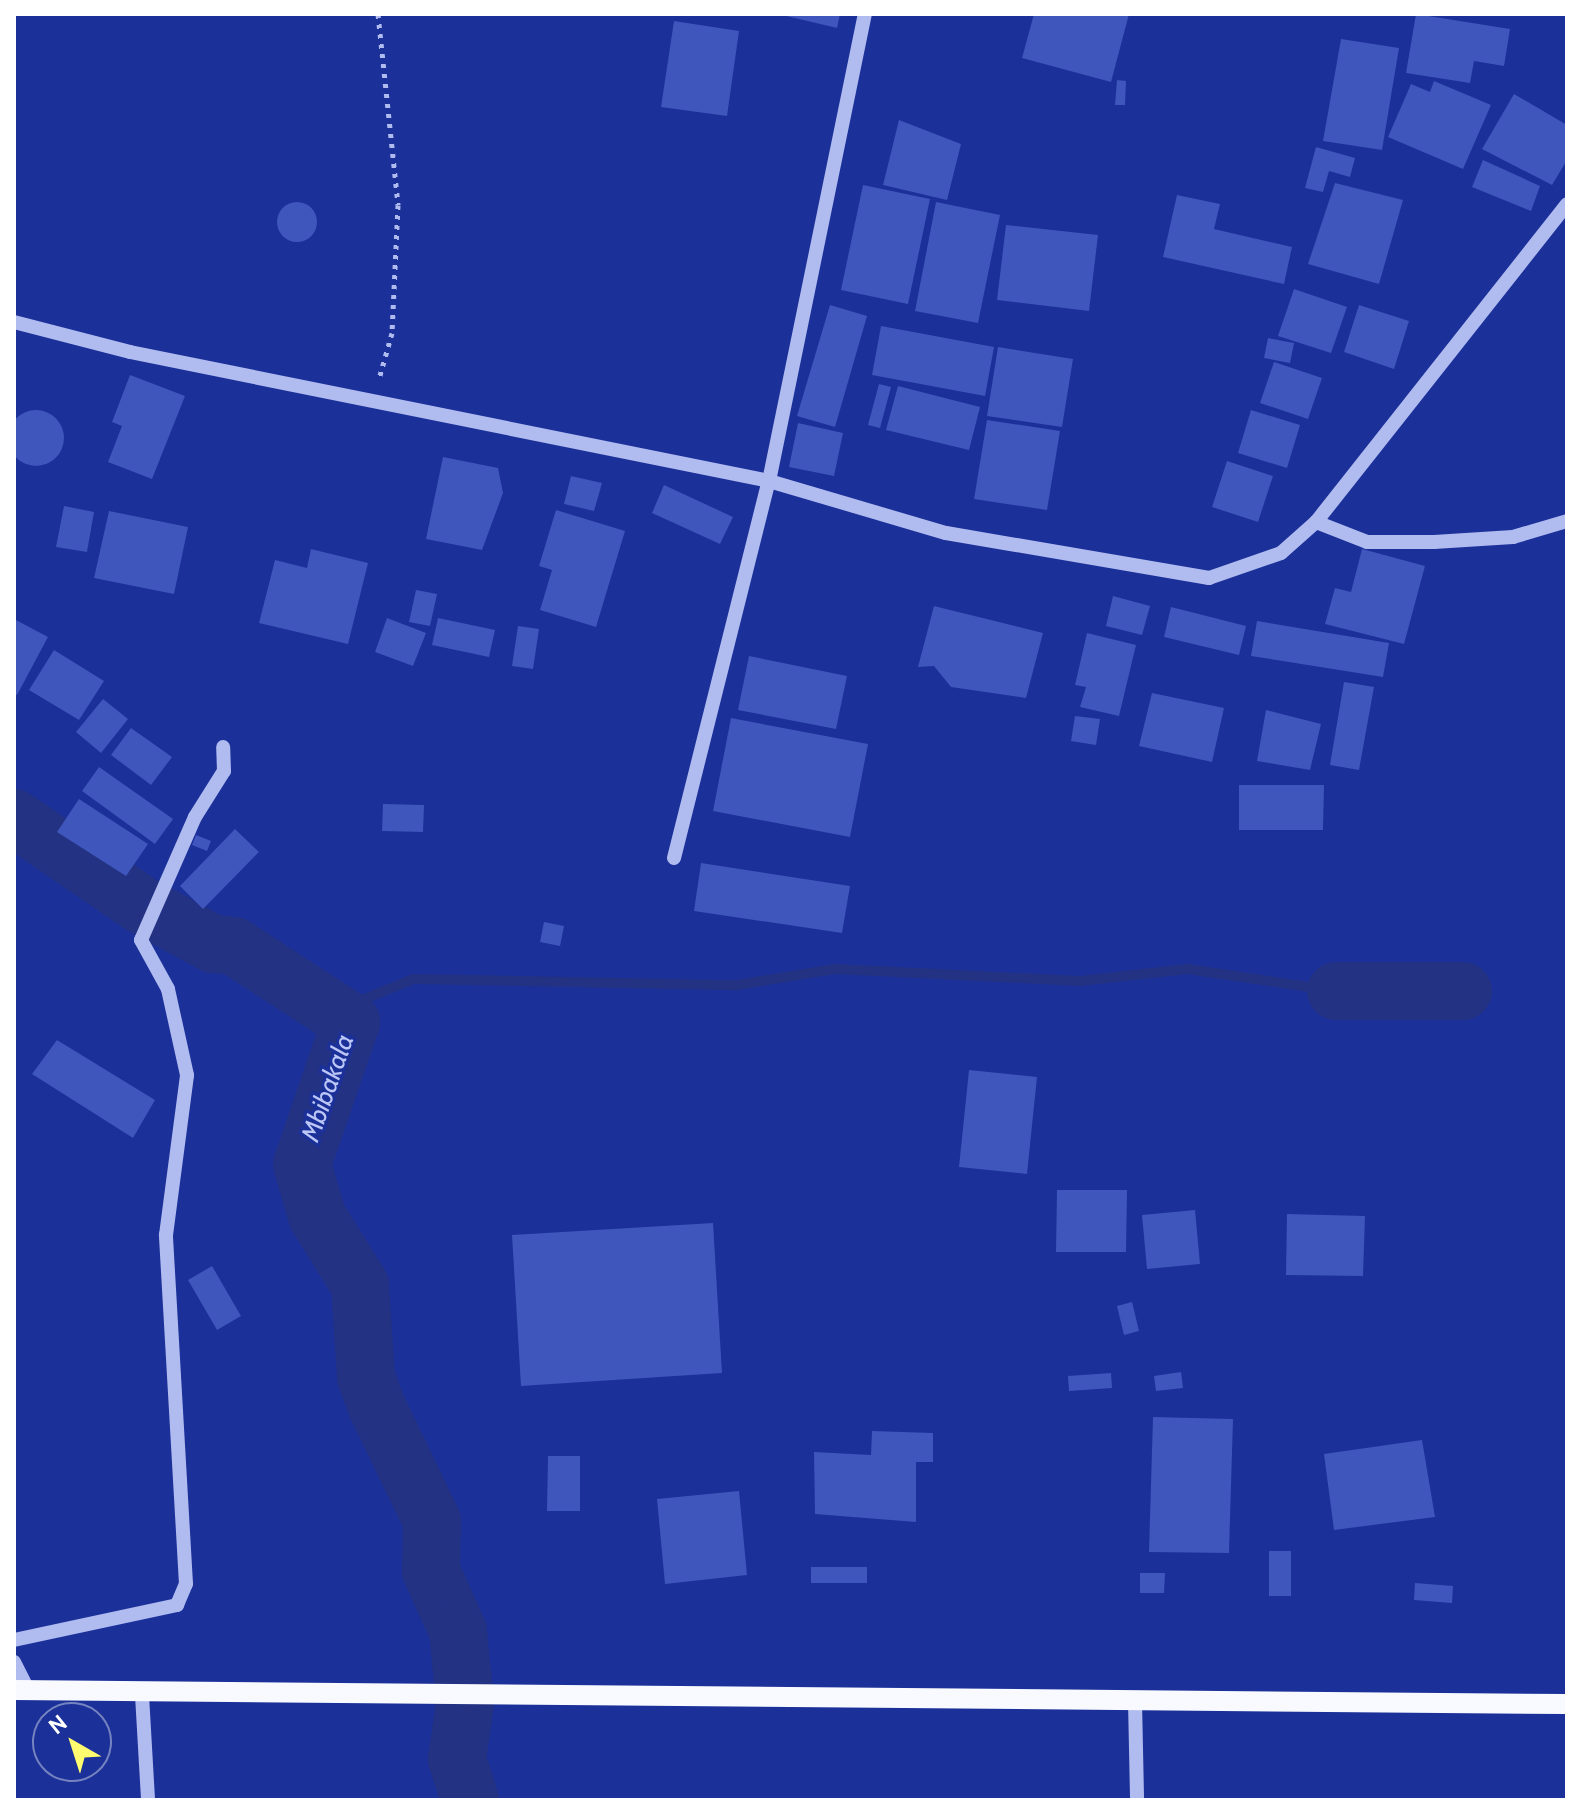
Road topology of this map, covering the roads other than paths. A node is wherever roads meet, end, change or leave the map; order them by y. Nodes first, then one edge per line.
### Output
1 (865, 14) edge
2 (1567, 204) edge
3 (14, 322) edge
4 (769, 481) junction
5 (1567, 521) edge
6 (1316, 522) junction
7 (223, 747) dead end
8 (674, 858) dead end
9 (14, 1640) edge
10 (14, 1662) edge
11 (21, 1690) edge
12 (142, 1695) junction
13 (1135, 1701) junction
14 (1567, 1704) edge
15 (148, 1800) edge
16 (1137, 1800) edge

1 - 4 street
2 - 6 street
3 - 4 street
4 - 6 street
4 - 8 street
5 - 6 street
7 - 9 street
10 - 11 street
11 - 12 main road
12 - 13 main road
12 - 15 street
13 - 14 main road
13 - 16 street

